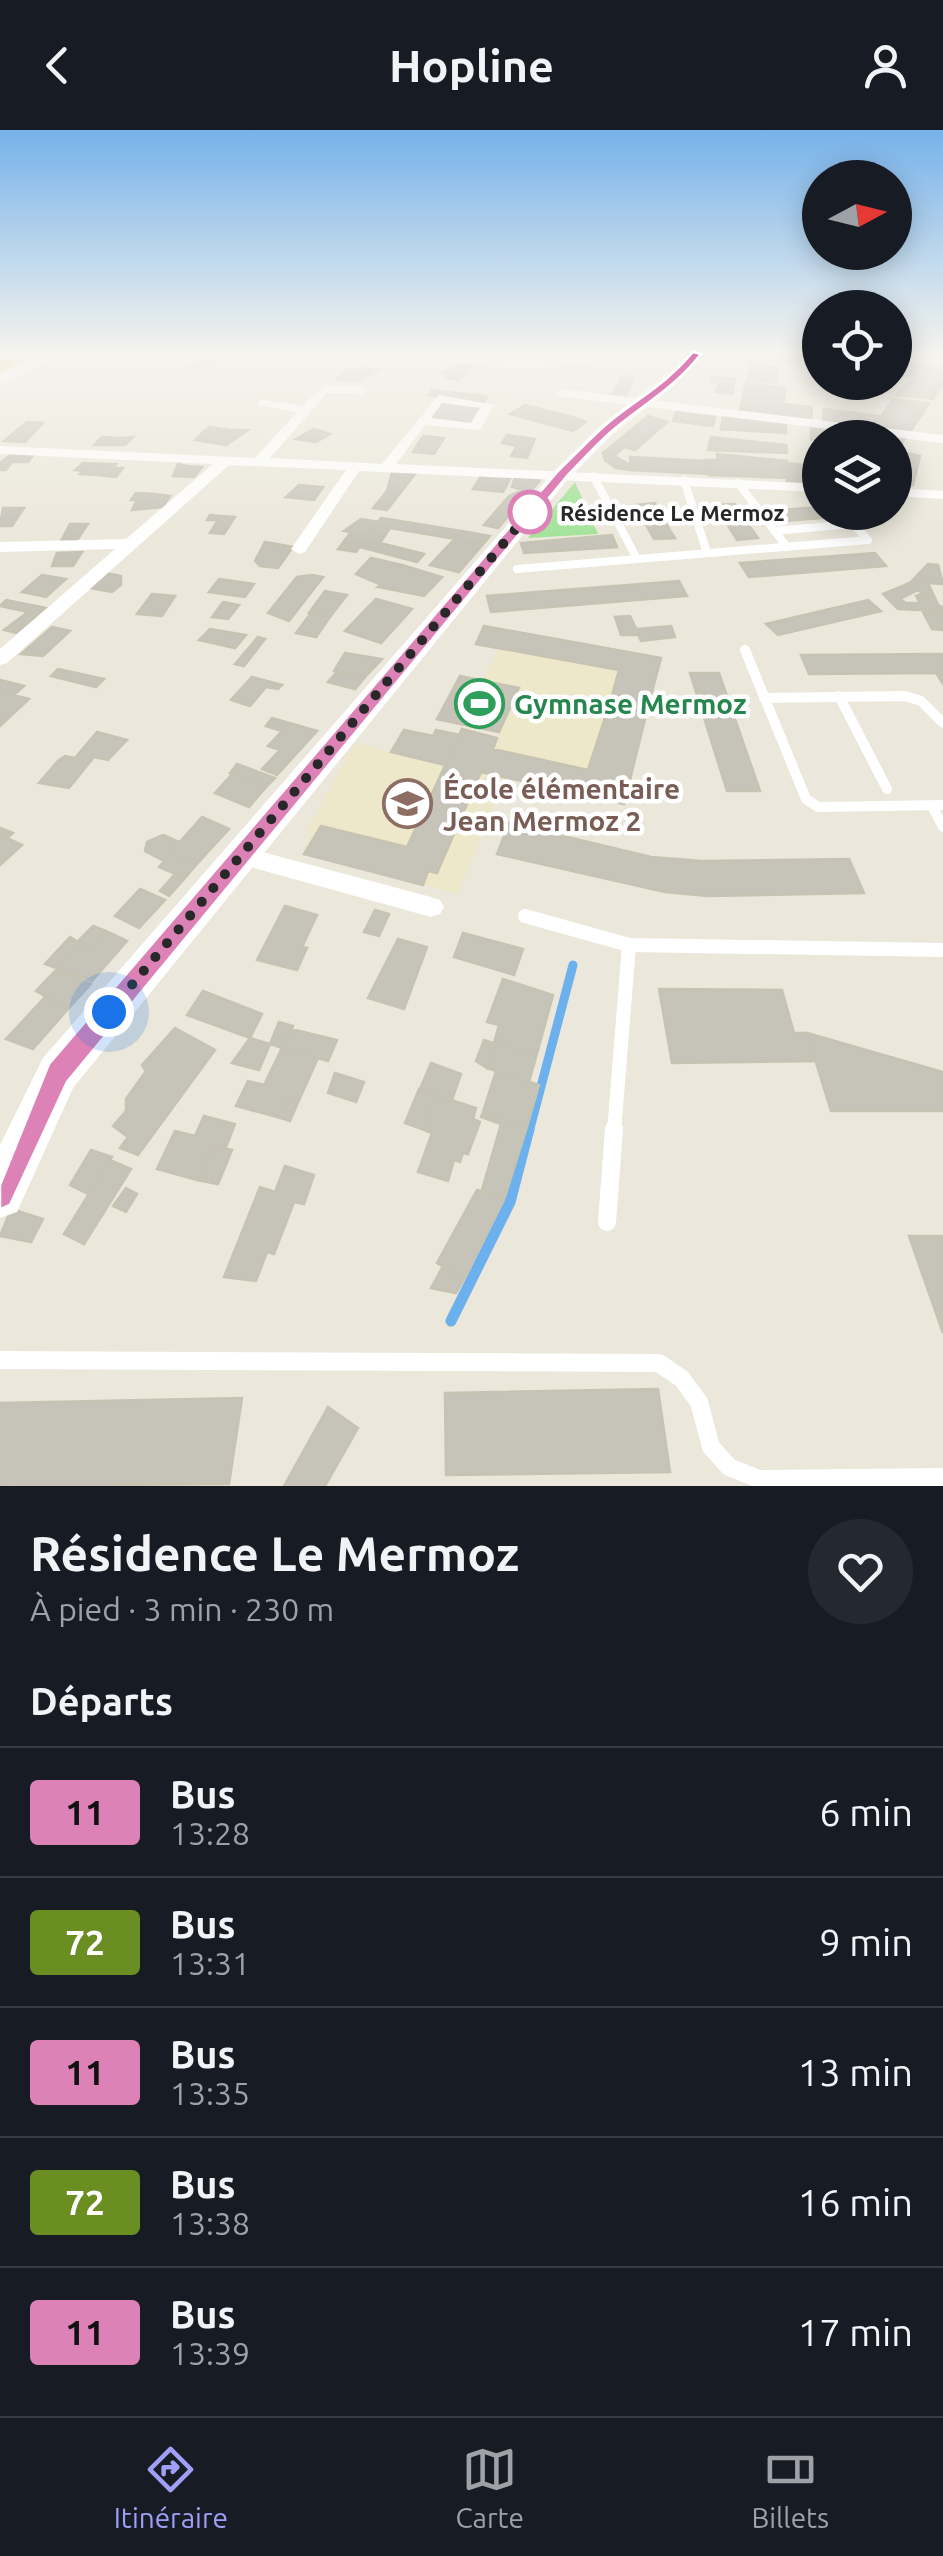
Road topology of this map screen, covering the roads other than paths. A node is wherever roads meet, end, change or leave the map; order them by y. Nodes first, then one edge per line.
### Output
1 (299, 417) edge
2 (425, 417) edge
3 (481, 417) edge
4 (624, 417) edge
5 (762, 417) edge
6 (422, 421) junction
7 (943, 439) edge
8 (0, 450) edge
9 (226, 460) junction
10 (259, 462) junction
11 (356, 467) junction
12 (580, 467) junction
13 (386, 468) junction
14 (618, 476) junction
15 (684, 480) junction
16 (738, 483) junction
17 (802, 487) edge
18 (912, 493) edge
19 (943, 495) edge
20 (774, 530) junction
21 (130, 544) junction
22 (0, 547) edge
23 (787, 547) junction
24 (299, 548) dead end
25 (707, 554) junction
26 (637, 559) junction
27 (518, 569) dead end
28 (745, 650) dead end
29 (0, 659) edge
30 (838, 696) junction
31 (764, 698) junction
32 (943, 723) edge
33 (887, 789) dead end
34 (938, 805) edge
35 (943, 827) edge
36 (240, 854) junction
37 (431, 907) dead end
38 (525, 916) dead end
39 (630, 945) junction
40 (943, 950) edge
41 (0, 1195) edge
42 (607, 1222) dead end
43 (0, 1360) edge
44 (943, 1477) edge

1 - 10 street
2 - 6 street
3 - 6 street
4 - 12 main road
5 - 7 street
6 - 13 street
8 - 9 street
9 - 10 street
9 - 21 street
10 - 11 street
11 - 13 street
11 - 24 street
12 - 13 street
12 - 14 street
12 - 14 street
12 - 26 lane
12 - 36 main road
14 - 15 street
15 - 16 street
15 - 25 lane
16 - 17 street
16 - 20 lane
18 - 19 street
20 - 23 lane
20 - 23 lane
21 - 22 street
21 - 29 street
23 - 25 lane
25 - 26 lane
26 - 27 lane
28 - 31 lane
30 - 31 lane
30 - 32 lane
30 - 33 lane
31 - 34 lane
34 - 35 lane
36 - 37 street
36 - 41 main road
38 - 39 lane
39 - 40 lane
39 - 42 lane
43 - 44 lane

